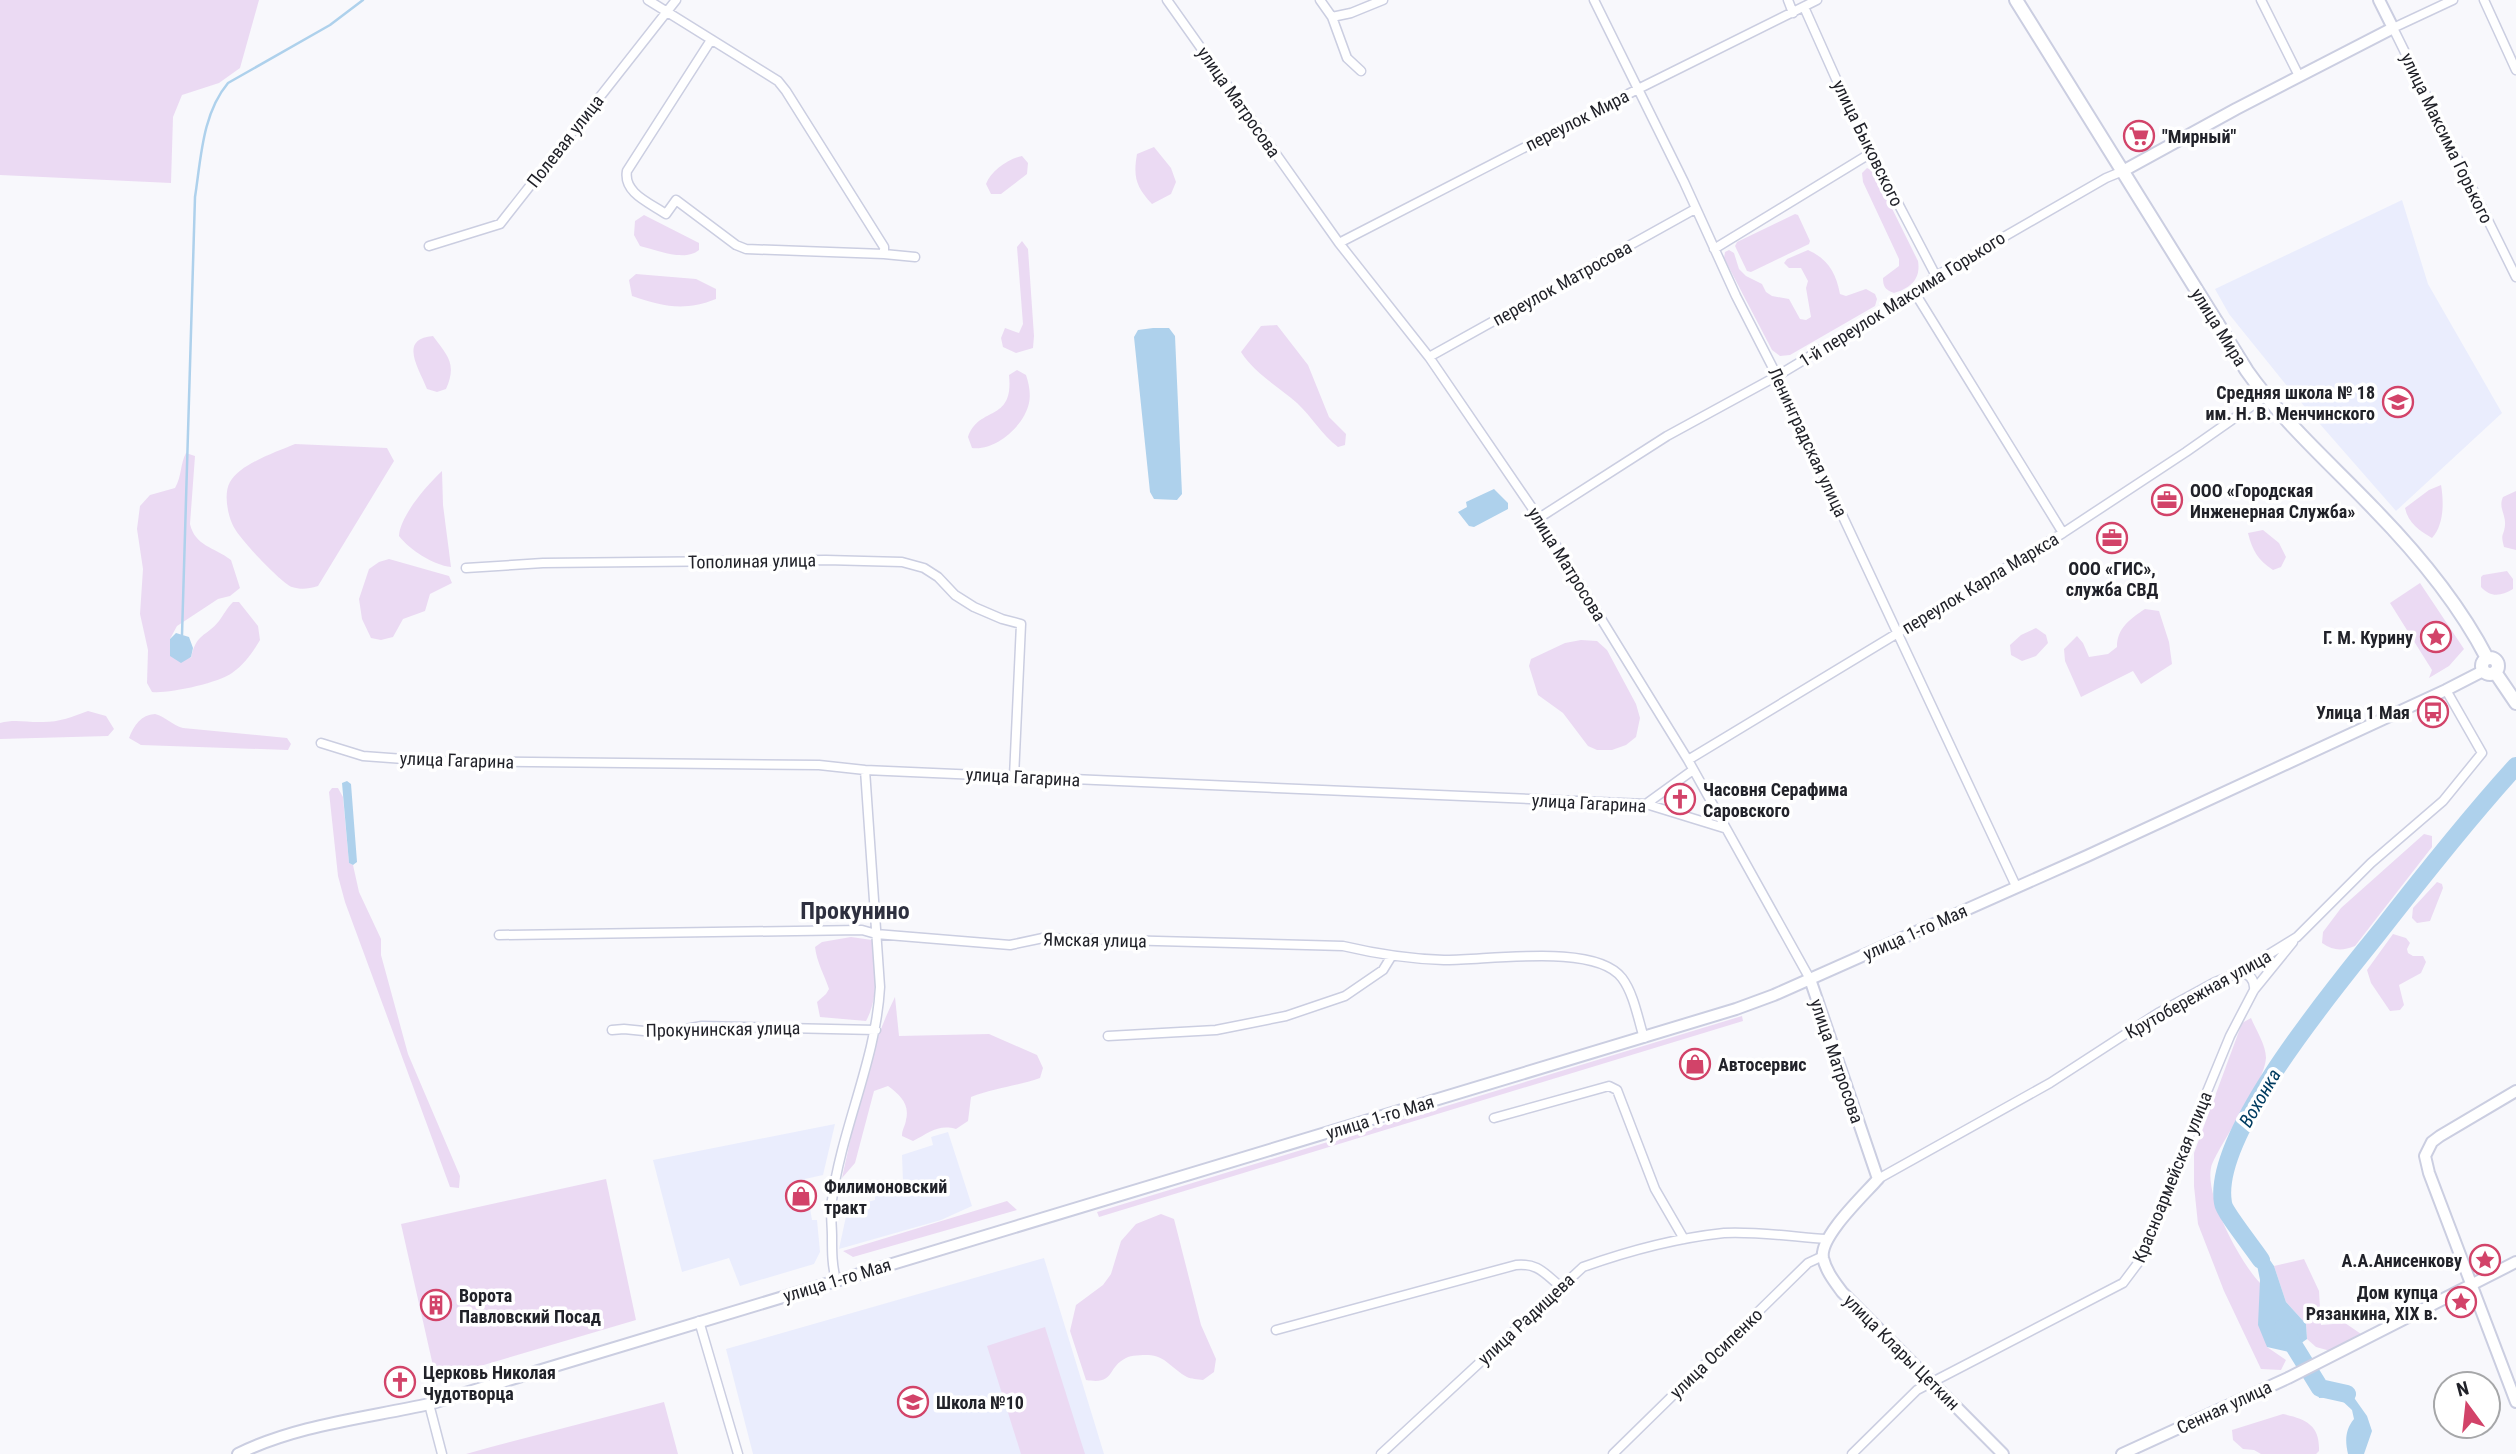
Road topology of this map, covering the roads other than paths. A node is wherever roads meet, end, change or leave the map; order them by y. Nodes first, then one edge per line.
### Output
1 (648, 0) edge
2 (676, 0) edge
3 (1167, 0) edge
4 (1320, 0) edge
5 (1383, 0) edge
6 (1594, 0) edge
7 (1788, 0) edge
8 (1817, 0) edge
9 (2016, 0) edge
10 (2261, 0) edge
11 (2379, 0) edge
12 (2454, 0) edge
13 (2484, 0) edge
14 (1804, 7) junction
15 (666, 12) junction
16 (1793, 13) junction
17 (1332, 17) junction
18 (2393, 29) junction
19 (710, 40) junction
20 (2516, 70) edge
21 (1361, 71) dead end
22 (2299, 76) junction
23 (1638, 89) junction
24 (1871, 153) junction
25 (2123, 171) junction
26 (1695, 209) junction
27 (1339, 243) junction
28 (429, 246) dead end
29 (1714, 249) junction
30 (884, 254) junction
31 (2516, 254) edge
32 (915, 257) dead end
33 (2507, 259) junction
34 (1936, 276) junction
35 (2516, 277) edge
36 (1915, 292) junction
37 (1429, 357) junction
38 (1777, 376) junction
39 (2266, 396) junction
40 (1539, 517) junction
41 (2063, 533) junction
42 (466, 568) dead end
43 (1898, 633) junction
44 (2488, 667) junction
45 (2446, 690) junction
46 (2516, 703) edge
47 (321, 743) dead end
48 (1688, 760) junction
49 (865, 770) junction
50 (1693, 770) junction
51 (1014, 776) junction
52 (1646, 804) junction
53 (1724, 828) junction
54 (2016, 886) junction
55 (876, 934) junction
56 (499, 935) dead end
57 (2297, 937) junction
58 (1391, 957) junction
59 (2240, 972) junction
60 (1810, 979) junction
61 (2254, 990) junction
62 (612, 1030) dead end
63 (876, 1030) junction
64 (1108, 1035) dead end
65 (1644, 1038) junction
66 (2516, 1091) edge
67 (1494, 1118) dead end
68 (1878, 1179) junction
69 (1684, 1239) junction
70 (1826, 1239) junction
71 (1823, 1256) junction
72 (2516, 1262) edge
73 (836, 1280) junction
74 (2471, 1285) junction
75 (1560, 1286) junction
76 (699, 1321) junction
77 (1276, 1330) dead end
78 (1931, 1382) junction
79 (2516, 1402) edge
80 (429, 1404) junction
81 (237, 1454) edge
82 (442, 1454) edge
83 (738, 1454) edge
84 (1381, 1454) edge
85 (1613, 1454) edge
86 (1852, 1454) edge
87 (2003, 1454) edge
88 (2122, 1454) edge

1 - 15 street
2 - 15 street, Полевая улица
3 - 27 street, улица Матросова
4 - 17 street
5 - 17 street
6 - 23 street, Ленинградская улица
7 - 16 street
8 - 14 street, переулок Мира
9 - 25 main road, улица Мира
10 - 22 street
11 - 18 street, улица Максима Горького
12 - 18 street
13 - 20 street
14 - 16 street, переулок Мира
14 - 24 street, улица Быковского
15 - 19 street
15 - 28 street, Полевая улица
16 - 23 street, переулок Мира
17 - 21 street
18 - 22 street
18 - 33 street, улица Максима Горького
19 - 30 street
19 - 30 street
22 - 25 street
23 - 26 street, Ленинградская улица
23 - 27 street, переулок Мира
24 - 29 street
24 - 34 street, улица Быковского
25 - 34 street, 1-й переулок Максима Горького
25 - 39 main road, улица Мира
26 - 29 street, Ленинградская улица
26 - 37 street, переулок Матросова
27 - 37 street, улица Матросова
29 - 38 street, Ленинградская улица
30 - 32 street
31 - 33 street
33 - 35 street, улица Максима Горького
34 - 36 street, 1-й переулок Максима Горького
36 - 38 street, 1-й переулок Максима Горького
36 - 41 street
37 - 40 street, улица Матросова
38 - 40 street, 1-й переулок Максима Горького
38 - 43 street, Ленинградская улица
39 - 41 street, переулок Карла Маркса
39 - 44 main road, улица Мира
40 - 48 street, улица Матросова
41 - 43 street, переулок Карла Маркса
42 - 51 street, Тополиная улица
43 - 48 street, переулок Карла Маркса
43 - 54 street, Ленинградская улица
44 - 45 street, улица 1-го Мая
44 - 46 main road, улица Мира
45 - 54 street, улица 1-го Мая
45 - 57 street, Крутобережная улица
47 - 49 street, улица Гагарина
48 - 50 street, улица Матросова
49 - 51 street, улица Гагарина
49 - 55 street
50 - 52 street
50 - 53 street, улица Матросова
51 - 52 street, улица Гагарина
52 - 53 street, улица Гагарина
53 - 60 street, улица Матросова
54 - 60 street, улица 1-го Мая
55 - 56 street, Ямская улица
55 - 58 street, Ямская улица
55 - 63 street
57 - 59 street, Крутобережная улица
57 - 61 street, Красноармейская улица
58 - 64 street
58 - 65 street, Ямская улица
59 - 61 street
59 - 68 street, Крутобережная улица
60 - 65 street, улица 1-го Мая
60 - 68 street, улица Матросова
61 - 78 street, Красноармейская улица
62 - 63 street, Прокунинская улица
63 - 73 street
65 - 73 street, улица 1-го Мая
66 - 74 street
67 - 69 street
68 - 70 street, Крутобережная улица
69 - 70 street, улица Радищева
69 - 75 street, улица Радищева
70 - 71 street
71 - 78 street, улица Клары Цеткин
71 - 85 street, улица Осипенко
72 - 74 street, Сенная улица
73 - 76 street, улица 1-го Мая
74 - 79 street
74 - 88 street, Сенная улица
75 - 77 street
75 - 84 street, улица Радищева
76 - 80 street, улица 1-го Мая
76 - 83 street
78 - 86 street, Красноармейская улица
78 - 87 street, улица Клары Цеткин
80 - 81 street, улица 1-го Мая
80 - 82 street

